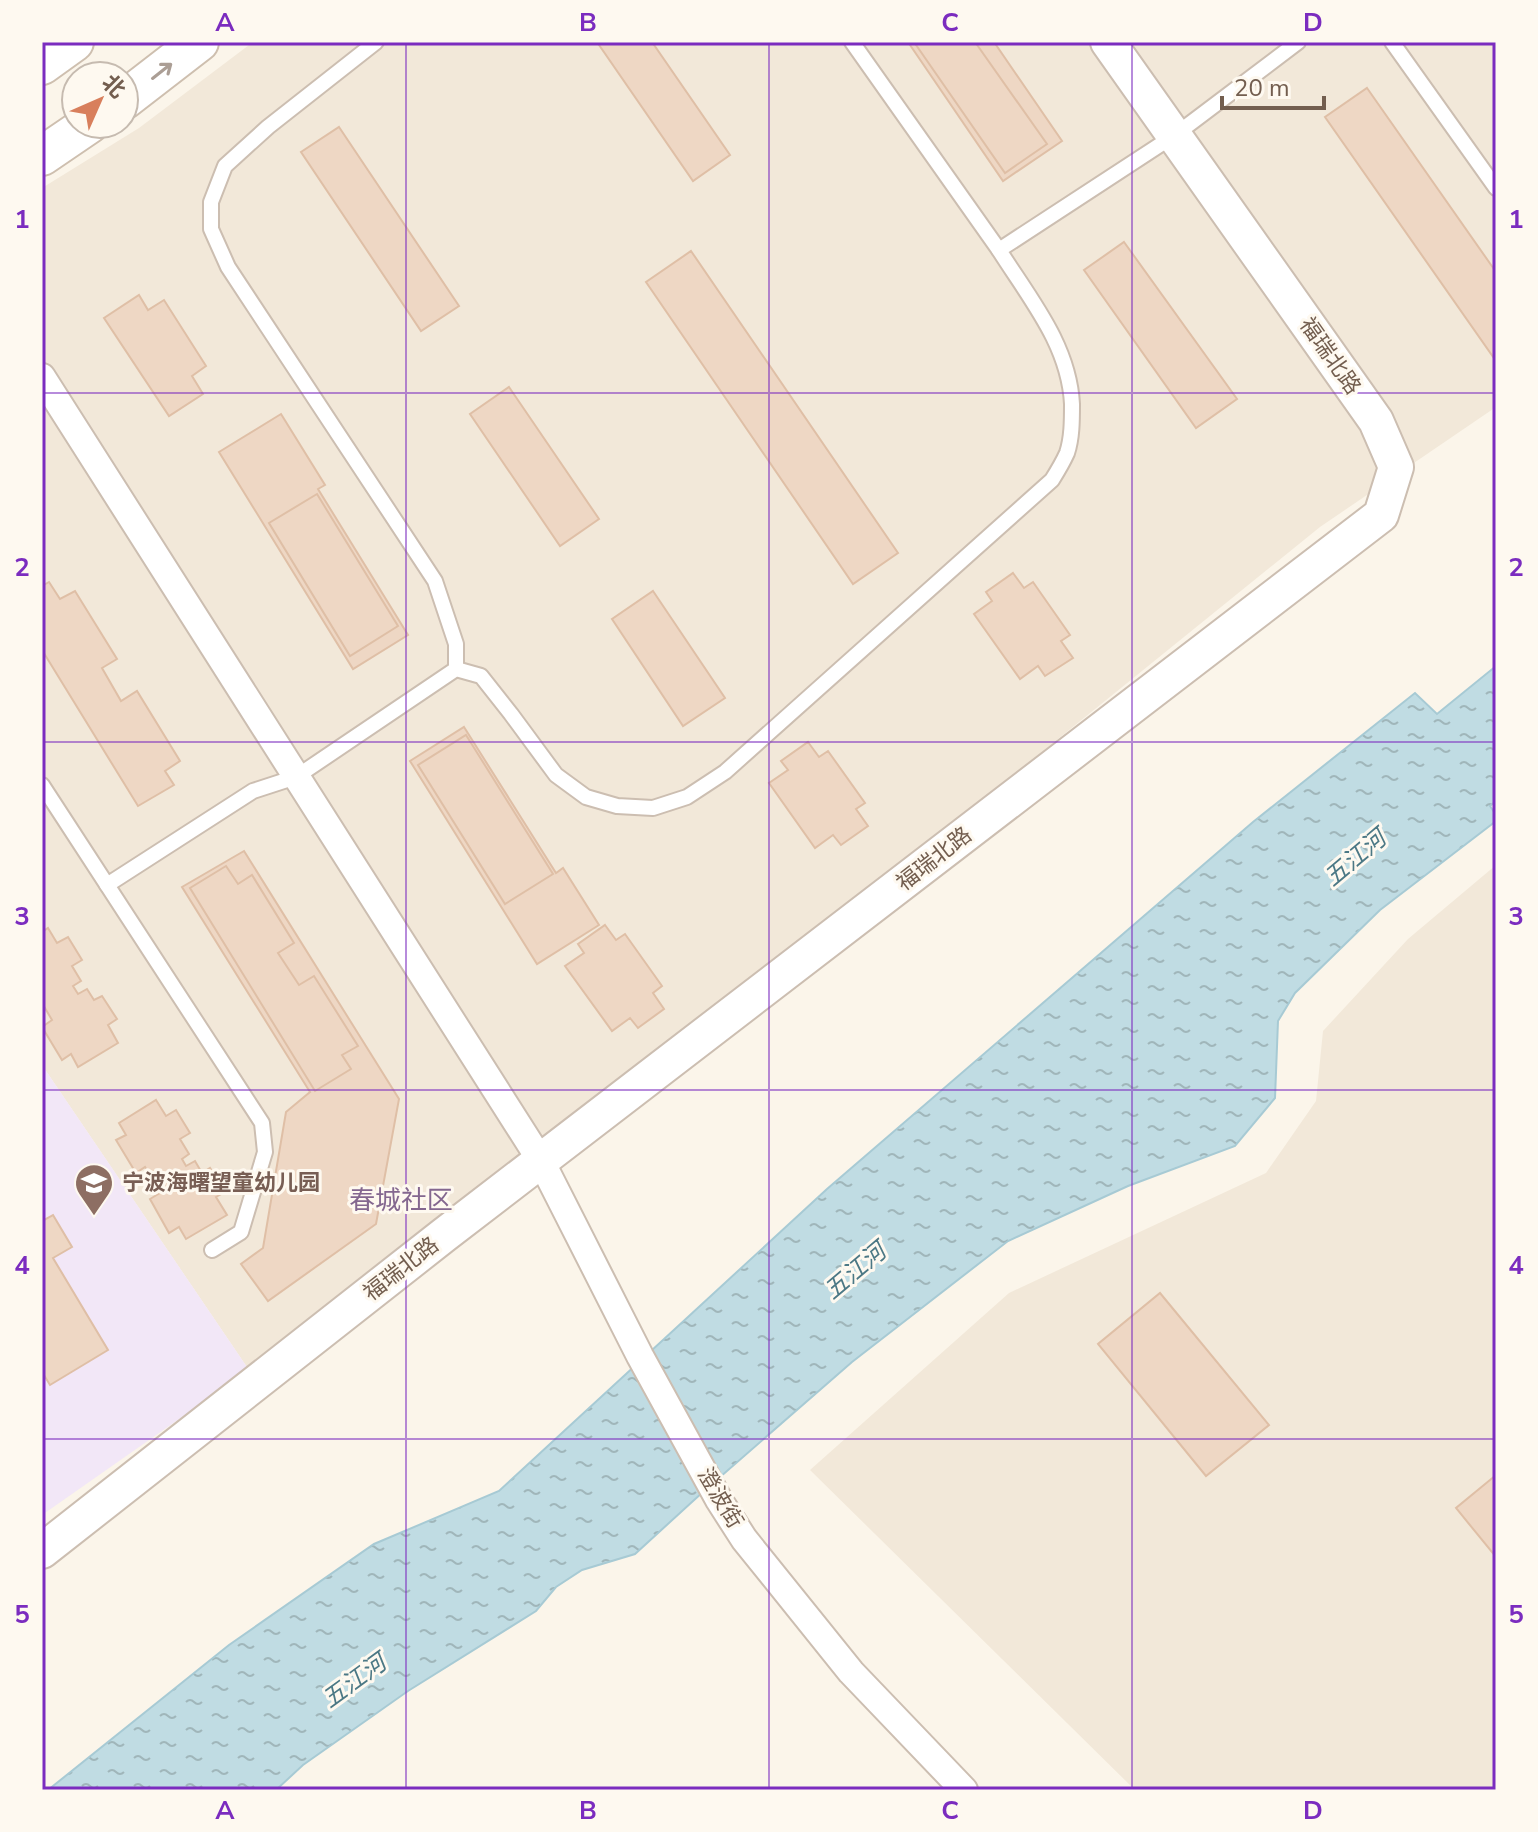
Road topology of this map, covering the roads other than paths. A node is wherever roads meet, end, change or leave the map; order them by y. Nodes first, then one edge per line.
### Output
1 (74, 42) edge
2 (199, 42) edge
3 (376, 42) edge
4 (852, 42) edge
5 (1108, 42) edge
6 (1298, 42) edge
7 (1392, 42) edge
8 (42, 65) edge
9 (140, 88) edge
10 (1175, 135) junction
11 (66, 140) edge
12 (42, 156) edge
13 (1496, 188) edge
14 (999, 250) junction
15 (42, 377) edge
16 (456, 669) junction
17 (296, 777) junction
18 (42, 785) edge
19 (107, 885) junction
20 (541, 1161) junction
21 (212, 1250) dead end
22 (42, 1551) edge
23 (964, 1790) edge

1 - 8 main road
9 -> 2 main road
3 - 16 lane
4 - 14 lane
5 - 10 street, 福瑞北路
6 - 10 lane
7 - 13 lane
10 - 14 lane
10 - 20 street, 福瑞北路
11 - 12 main road
14 - 16 lane
15 - 17 street, 澄波街
16 - 17 lane
17 - 19 lane
17 - 20 street, 澄波街
18 - 19 lane
19 - 21 lane
20 - 22 street, 福瑞北路
20 - 23 street, 澄波街

